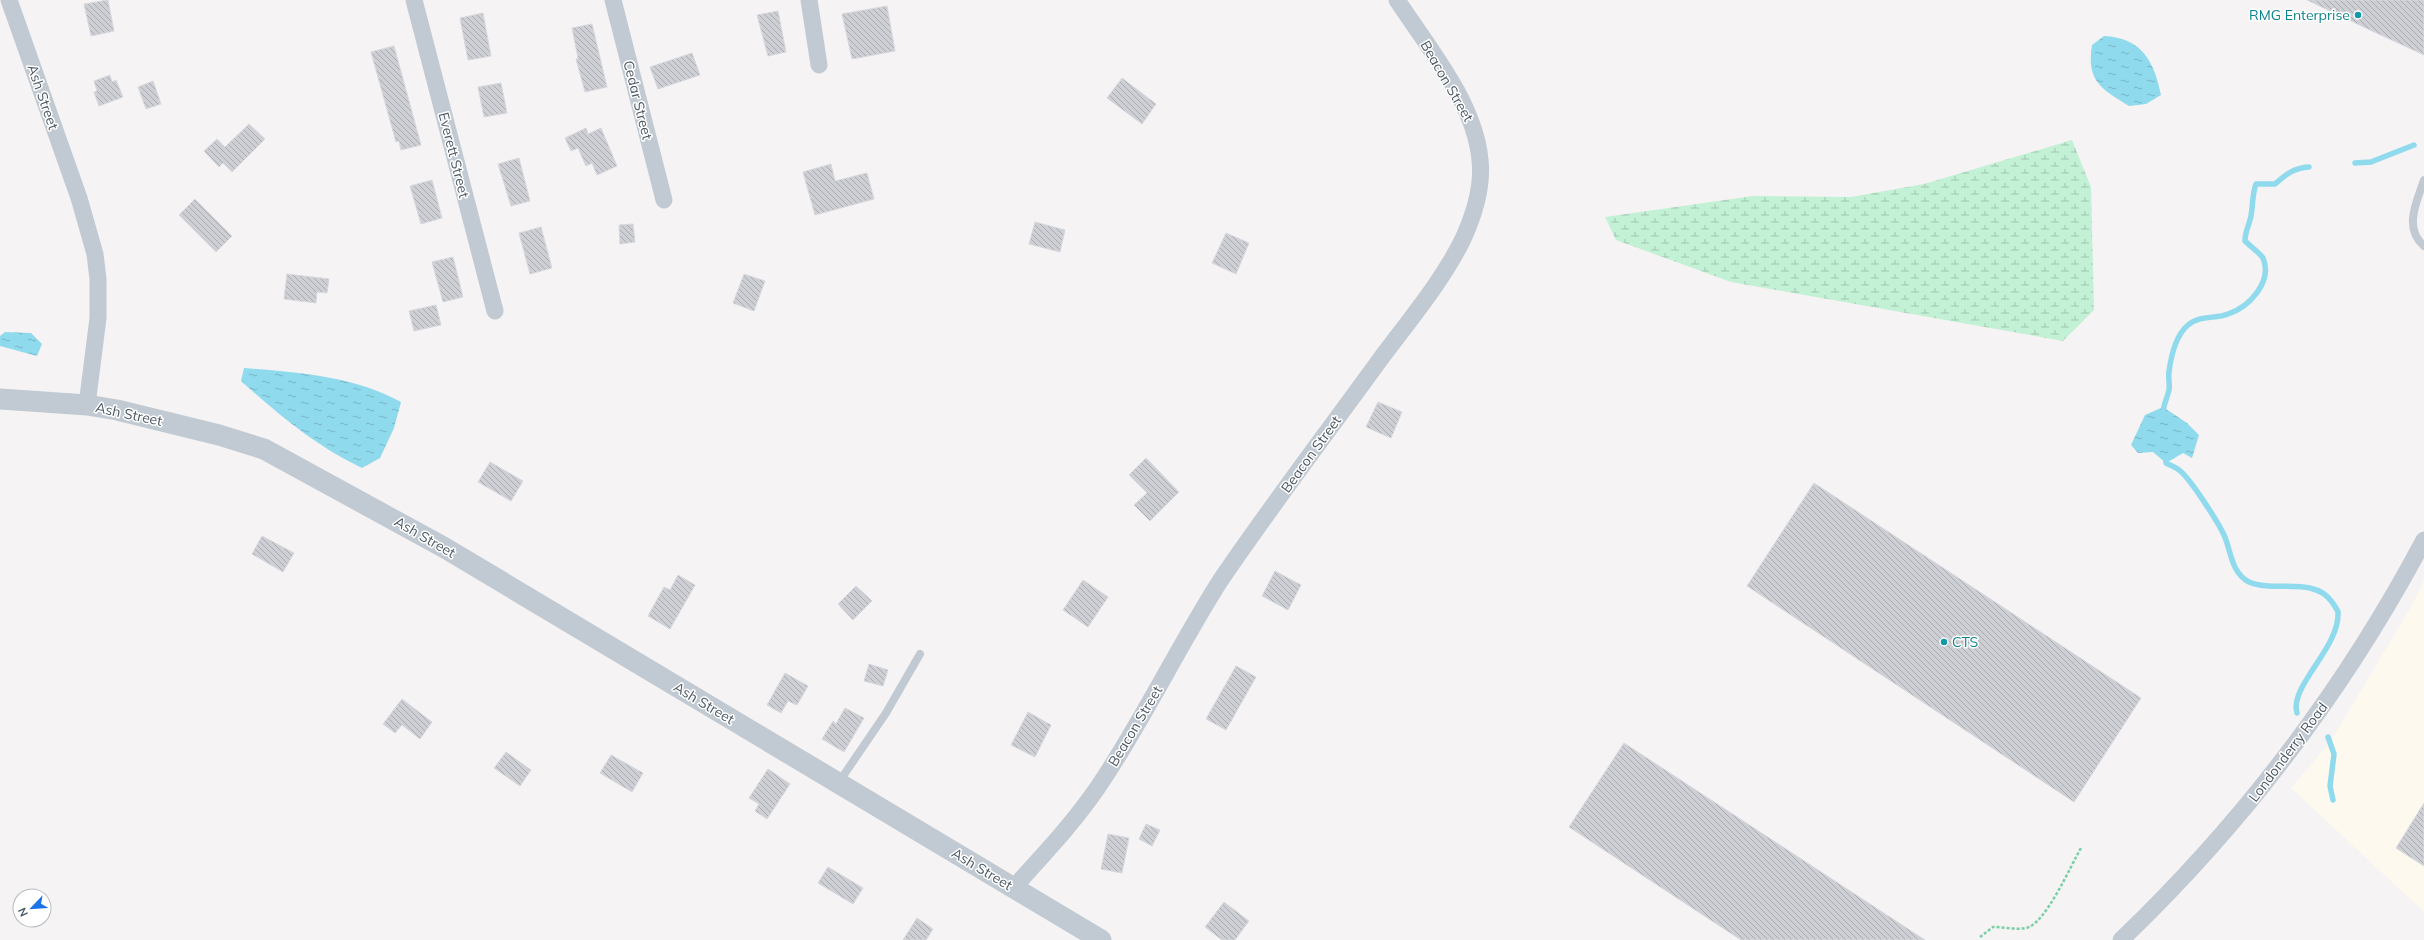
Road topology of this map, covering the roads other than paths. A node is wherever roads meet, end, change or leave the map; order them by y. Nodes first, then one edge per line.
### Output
1 (9, 0) edge
2 (414, 0) edge
3 (613, 0) edge
4 (809, 0) edge
5 (1397, 0) edge
6 (819, 65) dead end
7 (2424, 180) edge
8 (664, 200) dead end
9 (2424, 246) edge
10 (494, 311) dead end
11 (0, 399) edge
12 (87, 405) junction
13 (2424, 540) edge
14 (920, 654) dead end
15 (839, 783) junction
16 (1014, 888) junction
17 (1101, 940) edge
18 (2121, 940) edge

1 - 12 street, Ash Street
2 - 10 street, Everett Street
3 - 8 street, Cedar Street
4 - 6 street
5 - 16 street, Beacon Street
7 - 9 lane
11 - 12 street
12 - 15 street, Ash Street
13 - 18 street, Londonderry Road
14 - 15 lane
15 - 16 street, Ash Street
16 - 17 street, Ash Street

